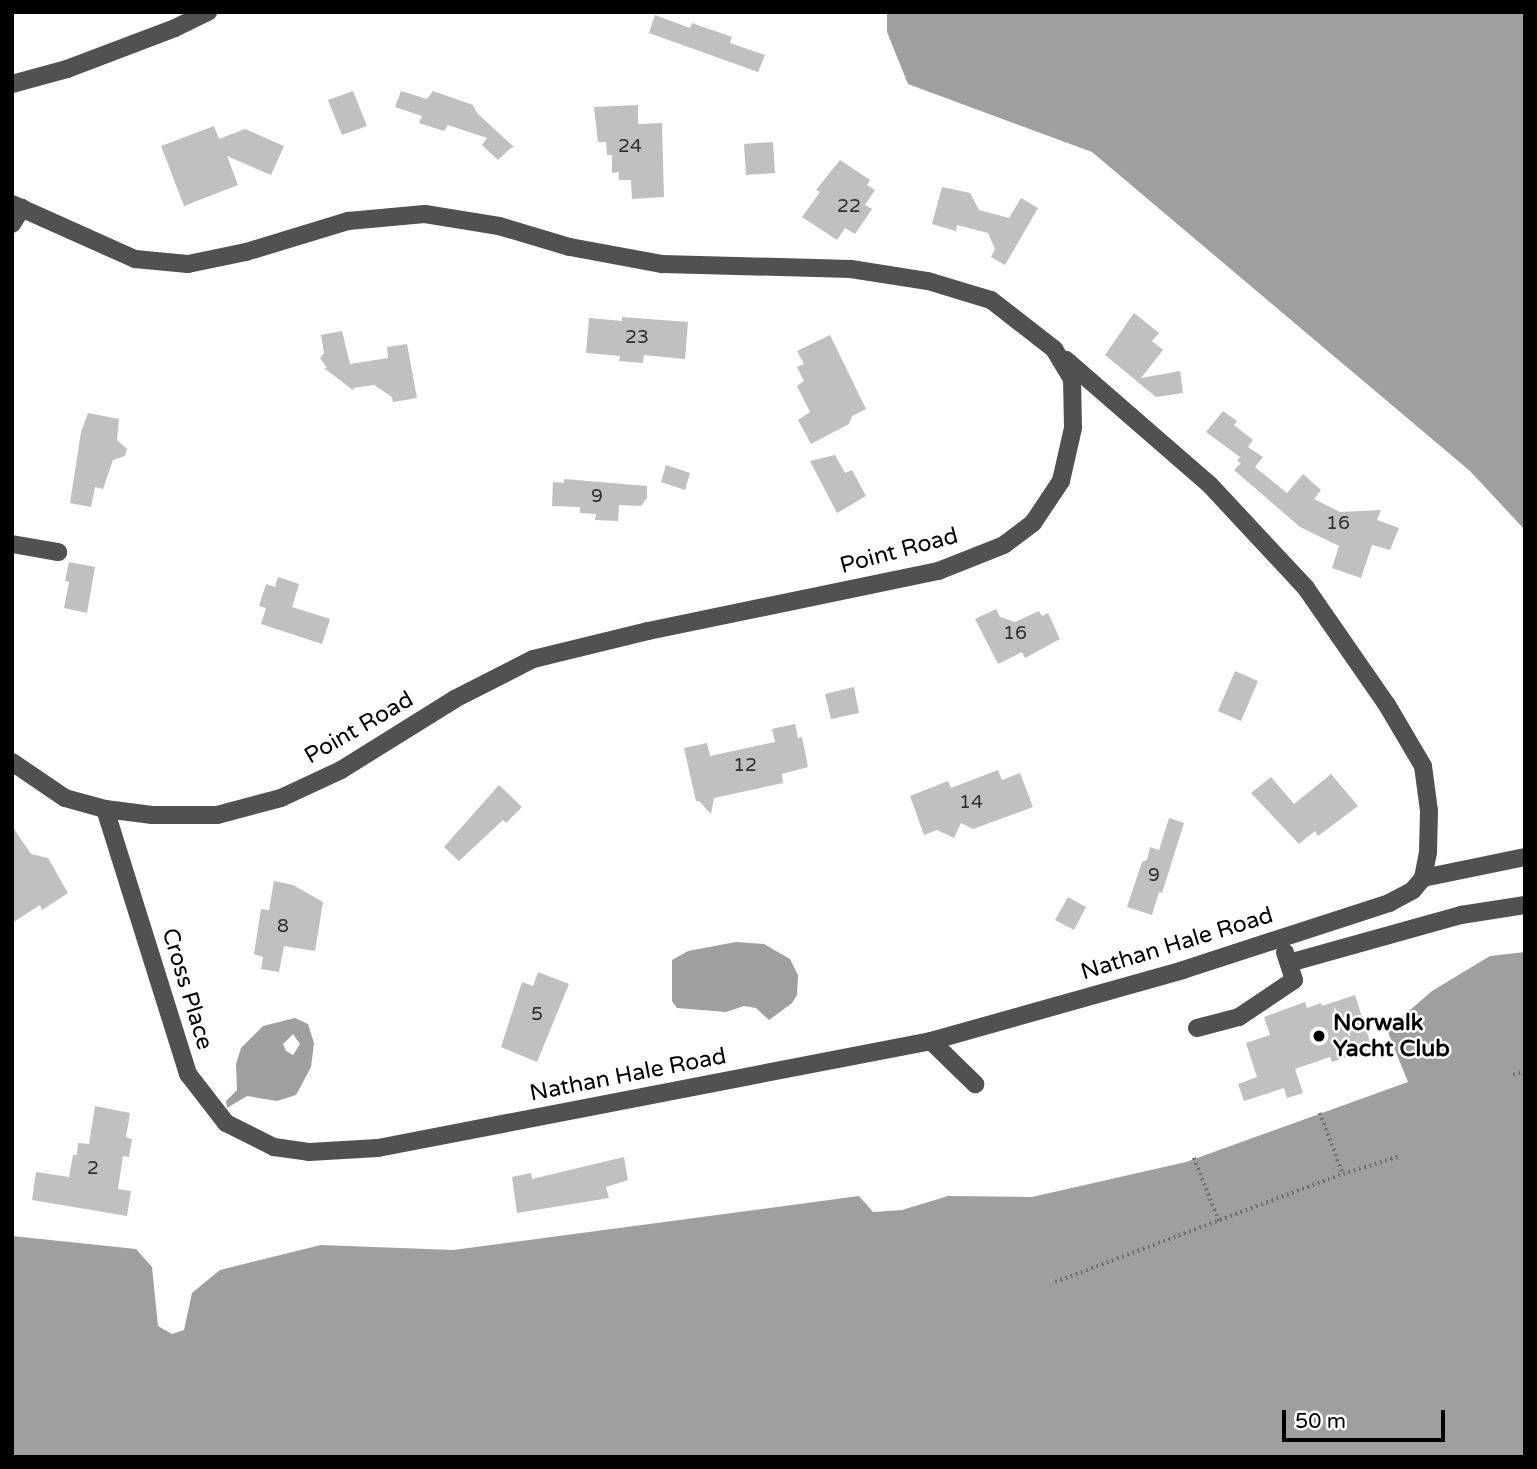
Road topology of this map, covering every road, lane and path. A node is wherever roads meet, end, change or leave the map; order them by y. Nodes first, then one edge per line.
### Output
1 (208, 12) edge
2 (12, 84) edge
3 (17, 206) edge
4 (12, 224) edge
5 (1054, 349) junction
6 (12, 544) edge
7 (58, 552) dead end
8 (12, 762) edge
9 (105, 809) junction
10 (1525, 857) edge
11 (1423, 878) junction
12 (1525, 905) edge
13 (1282, 938) junction
14 (1289, 963) junction
15 (1196, 1028) dead end
16 (931, 1041) junction
17 (1525, 1071) edge
18 (1513, 1075) dead end
19 (975, 1084) dead end
20 (1320, 1113) dead end
21 (274, 1147) joint
22 (1397, 1157) dead end
23 (1194, 1158) dead end
24 (1343, 1174) junction
25 (1219, 1221) junction
26 (1055, 1282) dead end

1 - 2 street
3 - 4 street
3 - 5 street, Point Road
5 - 9 street, Point Road
5 - 11 street
6 - 7 street
8 - 9 street, Point Road
9 - 21 street, Cross Place
10 - 11 street
11 - 13 street, Nathan Hale Road
12 - 14 street
13 - 14 street
13 - 16 street, Nathan Hale Road
14 - 15 street
16 - 19 street
16 - 21 street, Nathan Hale Road
17 - 18 path
20 - 24 path
22 - 24 path
23 - 25 path
24 - 25 path
25 - 26 path

